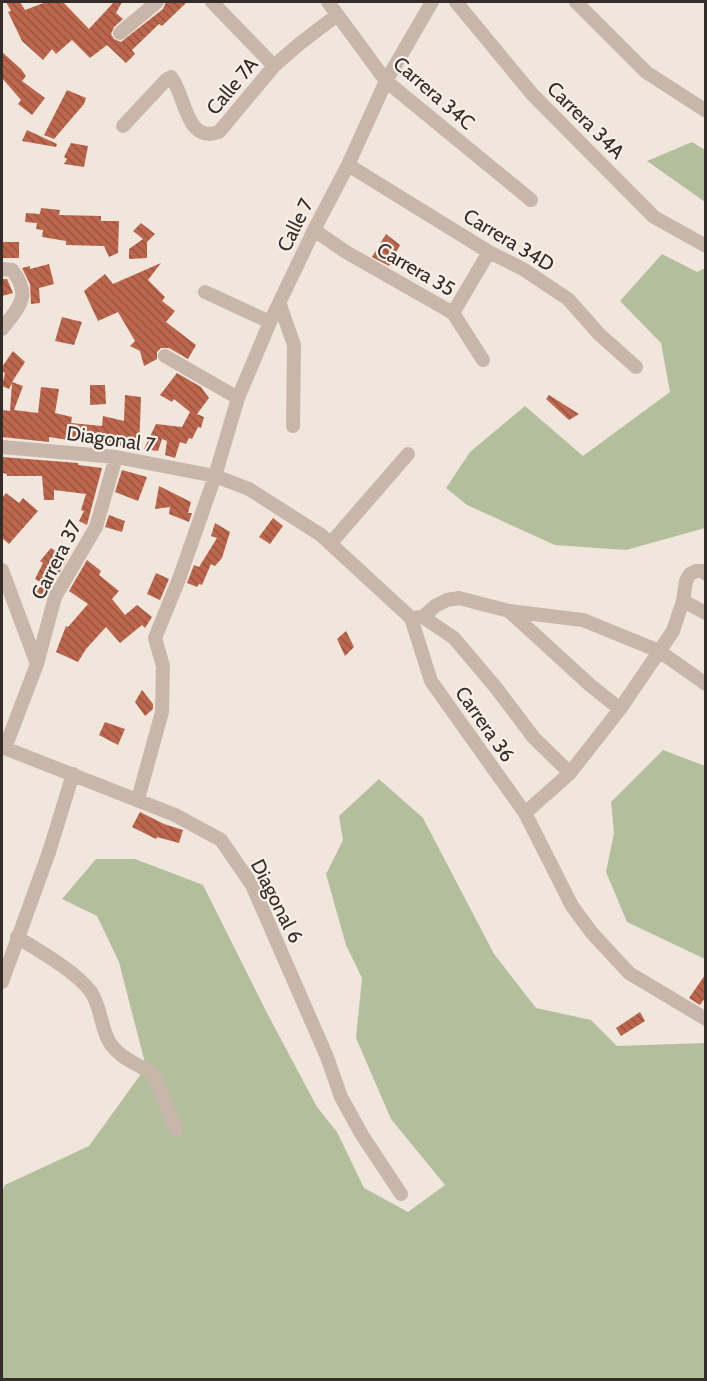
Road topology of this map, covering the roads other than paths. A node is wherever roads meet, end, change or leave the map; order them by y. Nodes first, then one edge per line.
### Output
1 (157, 2) edge
2 (212, 2) edge
3 (328, 2) edge
4 (432, 2) edge
5 (456, 2) edge
6 (576, 2) edge
7 (337, 15) junction
8 (120, 33) dead end
9 (274, 66) junction
10 (386, 81) junction
11 (705, 111) edge
12 (123, 126) dead end
13 (348, 165) junction
14 (531, 200) dead end
15 (314, 230) junction
16 (705, 246) edge
17 (489, 252) junction
18 (2, 269) edge
19 (206, 292) dead end
20 (280, 305) junction
21 (453, 313) junction
22 (270, 322) junction
23 (2, 329) edge
24 (165, 356) dead end
25 (483, 360) dead end
26 (636, 367) dead end
27 (238, 398) junction
28 (293, 426) dead end
29 (2, 447) edge
30 (408, 454) dead end
31 (116, 457) junction
32 (214, 476) junction
33 (330, 544) junction
34 (2, 570) edge
35 (705, 574) edge
36 (683, 601) junction
37 (509, 611) junction
38 (705, 613) edge
39 (417, 618) junction
40 (659, 651) junction
41 (37, 664) junction
42 (705, 684) edge
43 (620, 709) junction
44 (3, 748) edge
45 (570, 773) junction
46 (73, 774) junction
47 (138, 799) junction
48 (525, 813) junction
49 (17, 937) junction
50 (2, 982) edge
51 (705, 1019) edge
52 (176, 1130) dead end
53 (400, 1194) dead end

1 - 8 street
2 - 9 street
3 - 7 street, Carrera 34C
4 - 10 street, Calle 7
5 - 16 street, Carrera 34A
6 - 11 street
7 - 9 street, Calle 7A
7 - 10 street, Carrera 34C
9 - 12 street, Calle 7A
10 - 13 street, Calle 7
10 - 14 street, Carrera 34C
13 - 15 street, Calle 7
13 - 17 street, Carrera 34D
15 - 20 street, Calle 7
15 - 21 street, Carrera 35
17 - 21 street
17 - 26 street, Carrera 34D
18 - 23 street
19 - 22 street
20 - 22 street, Calle 7
20 - 28 street
21 - 25 street, Carrera 35
22 - 27 street, Calle 7
24 - 27 street
27 - 32 street, Calle 7
29 - 31 street, Diagonal 7
30 - 33 street
31 - 32 street, Diagonal 7
31 - 41 street, Carrera 37
32 - 33 street, Carrera 36
32 - 47 street, Calle 7
33 - 39 street, Carrera 36
34 - 41 street
35 - 36 street
36 - 38 street
36 - 40 street
37 - 39 street
37 - 40 street
37 - 43 street
39 - 45 street
39 - 48 street, Carrera 36
40 - 42 street
40 - 43 street
41 - 44 street, Carrera 37
43 - 45 street
44 - 46 street, Diagonal 6
45 - 48 street
46 - 47 street, Diagonal 6
46 - 49 street
47 - 53 street, Diagonal 6
48 - 51 street, Carrera 36
49 - 50 street
49 - 52 street

